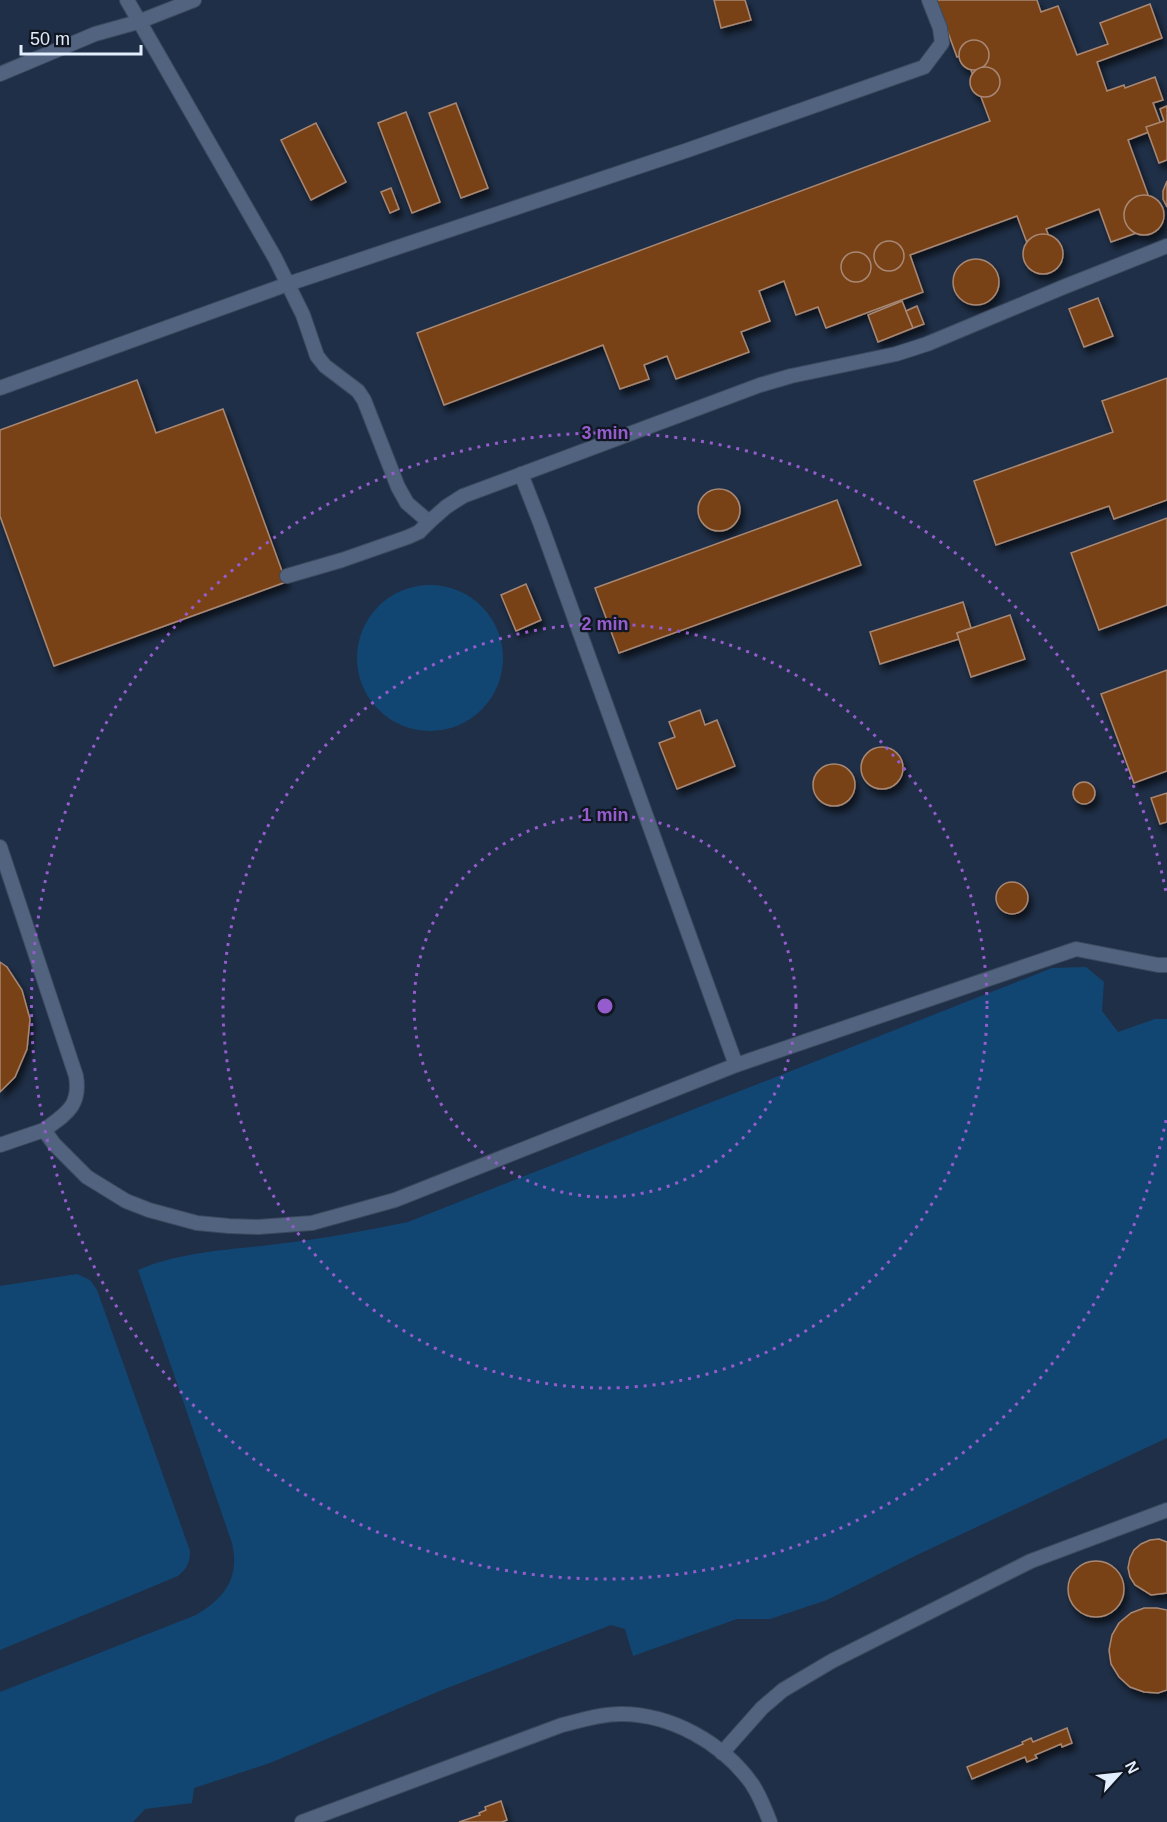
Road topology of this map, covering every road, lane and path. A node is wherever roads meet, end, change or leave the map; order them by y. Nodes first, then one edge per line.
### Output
1 (127, 0) edge
2 (194, 0) edge
3 (929, 0) edge
4 (138, 22) junction
5 (0, 74) edge
6 (1167, 246) edge
7 (288, 284) junction
8 (0, 388) edge
9 (521, 474) junction
10 (429, 522) junction
11 (286, 576) dead end
12 (0, 848) edge
13 (1167, 965) edge
14 (736, 1065) junction
15 (44, 1130) junction
16 (0, 1145) edge
17 (1167, 1510) edge
18 (722, 1753) junction
19 (302, 1822) edge
20 (770, 1822) edge

1 - 4 street
2 - 4 street
3 - 7 street
4 - 5 street
4 - 7 street
6 - 9 street
7 - 8 street
7 - 10 street
9 - 10 street
9 - 14 street
10 - 11 street
12 - 15 street
13 - 14 street
14 - 15 street
15 - 16 street
17 - 18 street
18 - 19 street
18 - 20 street

